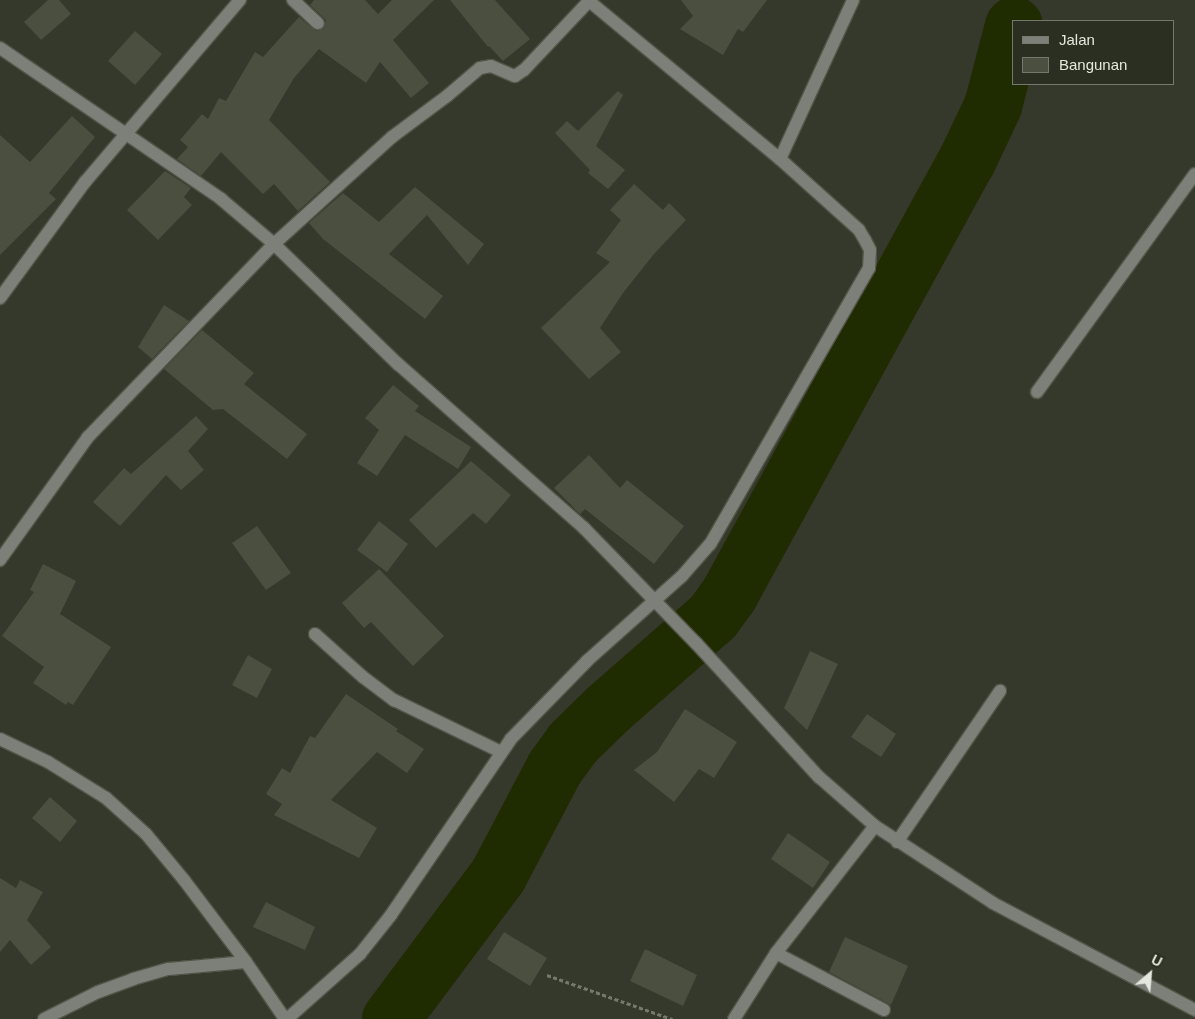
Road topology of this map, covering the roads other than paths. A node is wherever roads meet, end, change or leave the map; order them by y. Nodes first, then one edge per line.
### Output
1 (240, 0) edge
2 (292, 0) edge
3 (589, 0) edge
4 (853, 0) edge
5 (318, 23) dead end
6 (0, 48) edge
7 (126, 134) junction
8 (780, 159) junction
9 (1195, 174) edge
10 (274, 244) junction
11 (0, 298) edge
12 (1038, 392) dead end
13 (0, 560) edge
14 (654, 601) junction
15 (315, 634) dead end
16 (1000, 691) dead end
17 (0, 739) edge
18 (501, 752) junction
19 (875, 826) junction
20 (897, 842) junction
21 (776, 953) junction
22 (246, 962) junction
23 (884, 1010) dead end
24 (1195, 1010) edge
25 (44, 1019) edge
26 (286, 1019) edge
27 (734, 1019) edge

1 - 7 street
2 - 5 street
3 - 8 street
3 - 10 street
4 - 8 street
6 - 7 street
7 - 10 street
7 - 11 street
8 - 14 street
9 - 12 street
10 - 13 street
10 - 14 street
14 - 18 street
14 - 19 street
15 - 18 street
16 - 20 street
17 - 22 street
18 - 26 street
19 - 20 street
19 - 21 street
20 - 24 street
21 - 23 street
21 - 27 street
22 - 25 street
22 - 26 street

